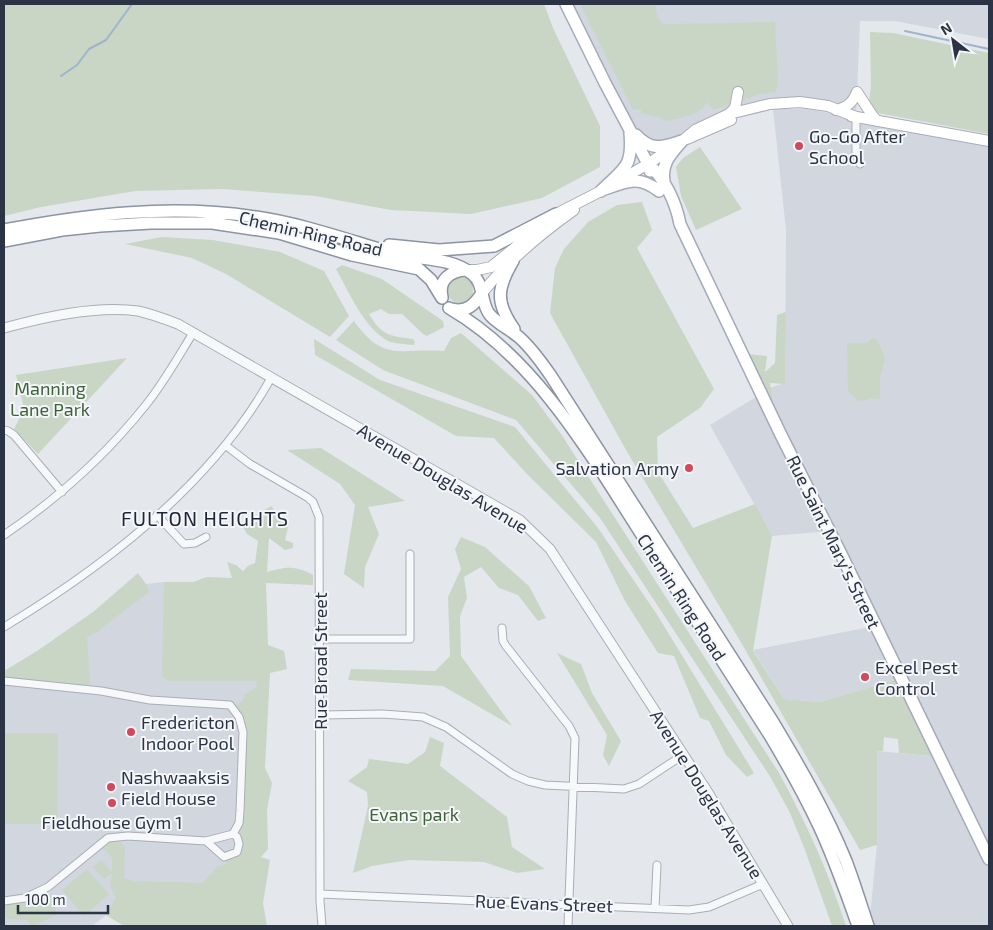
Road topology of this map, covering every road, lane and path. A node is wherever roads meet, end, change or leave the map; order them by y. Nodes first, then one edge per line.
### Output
1 (566, 4) edge
2 (753, 107) junction
3 (836, 110) junction
4 (729, 114) junction
5 (856, 117) junction
6 (878, 121) junction
7 (629, 129) junction
8 (682, 141) junction
9 (989, 141) edge
10 (648, 164) junction
11 (860, 164) dead end
12 (662, 189) junction
13 (601, 191) junction
14 (556, 214) junction
15 (308, 229) junction
16 (4, 230) edge
17 (4, 241) edge
18 (513, 261) junction
19 (466, 270) junction
20 (482, 293) junction
21 (442, 298) junction
22 (449, 308) junction
23 (4, 328) edge
24 (193, 333) junction
25 (520, 338) junction
26 (272, 378) junction
27 (4, 430) edge
28 (226, 444) junction
29 (62, 492) junction
30 (157, 515) junction
31 (4, 535) edge
32 (206, 538) dead end
33 (410, 554) dead end
34 (4, 627) edge
35 (502, 628) dead end
36 (320, 639) junction
37 (4, 681) edge
38 (320, 715) junction
39 (684, 755) junction
40 (574, 787) junction
41 (233, 834) junction
42 (206, 841) junction
43 (989, 859) edge
44 (656, 865) dead end
45 (762, 884) junction
46 (320, 894) junction
47 (4, 901) edge
48 (569, 905) junction
49 (655, 908) junction
50 (322, 926) edge
51 (568, 926) edge
52 (788, 926) edge
53 (858, 926) edge
54 (868, 926) edge

1 - 7 main road, Rue Saint Mary's Street
2 - 3 main road
2 - 4 main road
2 - 4 main road
3 - 5 main road
3 - 6 main road
4 - 8 main road
5 - 6 main road
5 - 8 main road
5 - 11 street
6 - 9 main road
7 - 8 main road
7 - 10 main road, Rue Saint Mary's Street
7 - 13 main road
8 - 10 main road
8 - 12 main road
10 - 12 main road, Rue Saint Mary's Street
10 - 13 main road
12 - 13 main road
12 - 43 main road, Rue Saint Mary's Street
13 - 14 main road
13 - 18 main road
14 - 15 main road
14 - 19 main road
15 - 16 main road, Chemin Ring Road
15 - 19 main road, Chemin Ring Road
17 - 21 main road, Chemin Ring Road
18 - 20 main road
18 - 25 main road
19 - 20 main road
19 - 21 main road
20 - 22 main road
20 - 25 main road, Chemin Ring Road
21 - 22 main road
22 - 53 main road, Chemin Ring Road
23 - 24 street, Avenue Douglas Avenue
24 - 26 street, Avenue Douglas Avenue
24 - 29 street
25 - 54 main road, Chemin Ring Road
26 - 28 street
26 - 39 street, Avenue Douglas Avenue
27 - 29 street
28 - 30 street
28 - 36 street, Rue Broad Street
29 - 31 street
30 - 32 street
30 - 34 street
33 - 36 street
35 - 40 street
36 - 38 street, Rue Broad Street
37 - 41 street
38 - 40 street
38 - 46 street, Rue Broad Street
39 - 40 street
39 - 45 street, Avenue Douglas Avenue
40 - 48 street
41 - 42 street
41 - 42 street
42 - 47 street
44 - 49 street
45 - 49 street, Rue Evans Street
45 - 52 street, Avenue Douglas Avenue
46 - 48 street, Rue Evans Street
46 - 50 street, Rue Broad Street
48 - 49 street, Rue Evans Street
48 - 51 street

